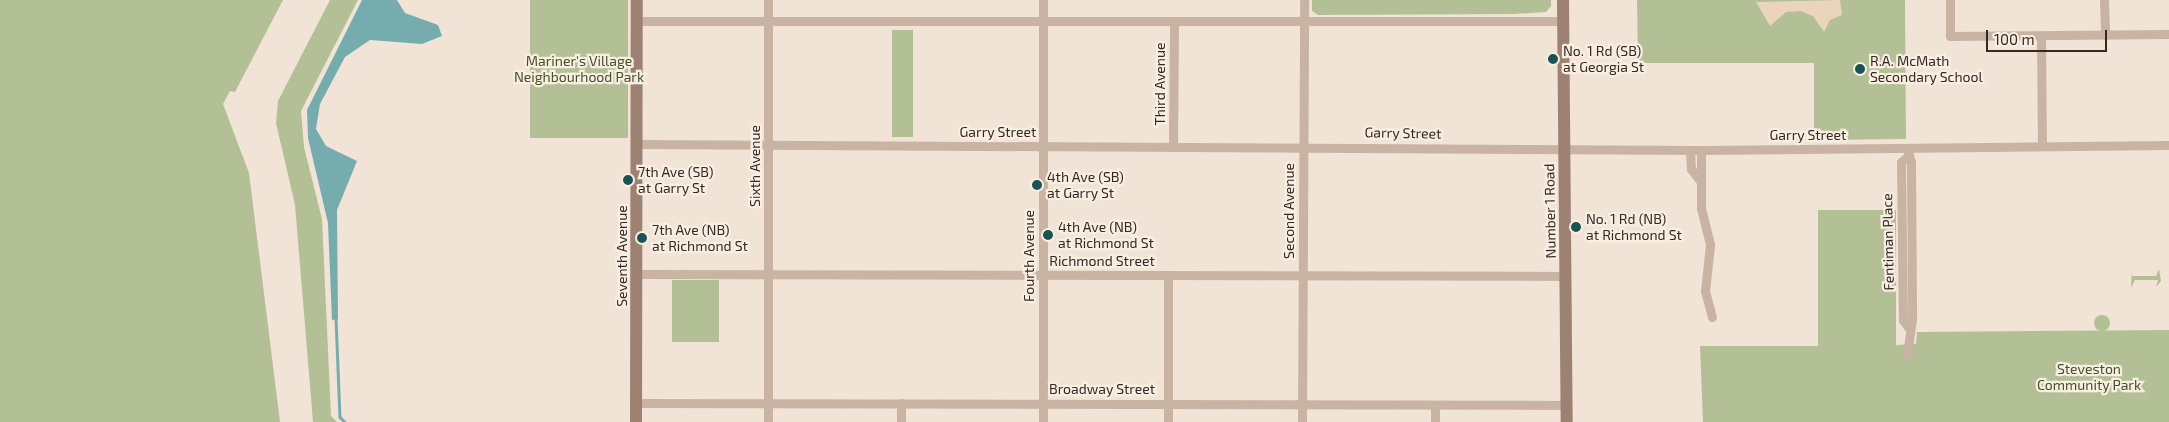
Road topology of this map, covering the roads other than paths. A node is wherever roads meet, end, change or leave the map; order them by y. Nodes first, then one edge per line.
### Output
1 (637, 0) edge
2 (768, 0) edge
3 (1043, 0) edge
4 (1304, 0) edge
5 (1563, 0) edge
6 (1950, 0) edge
7 (2104, 0) edge
8 (637, 21) junction
9 (768, 21) junction
10 (1563, 21) junction
11 (1043, 22) junction
12 (1174, 22) junction
13 (1303, 22) junction
14 (2169, 34) edge
15 (2105, 35) junction
16 (2041, 36) junction
17 (637, 144) junction
18 (768, 146) junction
19 (1043, 146) junction
20 (1173, 146) junction
21 (1303, 146) junction
22 (2042, 146) junction
23 (2169, 146) edge
24 (1564, 150) junction
25 (1690, 150) junction
26 (1701, 150) junction
27 (1907, 153) junction
28 (1701, 182) junction
29 (637, 274) junction
30 (768, 274) junction
31 (1042, 274) junction
32 (1168, 275) junction
33 (1302, 276) junction
34 (1566, 276) junction
35 (1712, 317) dead end
36 (1907, 356) dead end
37 (637, 403) junction
38 (901, 403) junction
39 (1168, 403) junction
40 (768, 404) junction
41 (1042, 404) junction
42 (1302, 404) junction
43 (1435, 405) junction
44 (1566, 405) junction
45 (636, 422) edge
46 (768, 422) edge
47 (901, 422) edge
48 (1043, 422) edge
49 (1168, 422) edge
50 (1302, 422) edge
51 (1435, 422) edge
52 (1567, 422) edge

1 - 8 street, Seventh Avenue
2 - 9 street, Sixth Avenue
3 - 11 street, Fourth Avenue
4 - 13 street, Second Avenue
5 - 10 street, Number 1 Road
6 - 16 street
7 - 15 street
8 - 9 street
8 - 17 street, Seventh Avenue
9 - 11 street
9 - 18 street, Sixth Avenue
10 - 13 street
10 - 24 street, Number 1 Road
11 - 12 street
11 - 19 street, Fourth Avenue
12 - 13 street
12 - 20 street, Third Avenue
13 - 21 street, Second Avenue
14 - 15 street
15 - 16 street
16 - 22 street
17 - 18 street, Garry Street
17 - 29 street, Seventh Avenue
18 - 19 street, Garry Street
18 - 30 street, Sixth Avenue
19 - 20 street, Garry Street
19 - 31 street, Fourth Avenue
20 - 21 street, Garry Street
21 - 24 street, Garry Street
21 - 33 street, Second Avenue
22 - 23 street, Garry Street
22 - 27 street, Garry Street
24 - 25 street, Garry Street
24 - 34 street, Number 1 Road
25 - 26 street, Garry Street
25 - 28 street
26 - 27 street, Garry Street
26 - 28 street
27 - 36 street, Fentiman Place
28 - 35 street
29 - 30 street, Richmond Street
29 - 37 street, Seventh Avenue
30 - 31 street, Richmond Street
30 - 40 street, Sixth Avenue
31 - 32 street, Richmond Street
31 - 41 street, Fourth Avenue
32 - 33 street, Richmond Street
32 - 39 street
33 - 34 street, Richmond Street
33 - 42 street, Second Avenue
34 - 44 street, Number 1 Road
37 - 40 street, Broadway Street
37 - 45 street, Seventh Avenue
38 - 40 street, Broadway Street
38 - 41 street, Broadway Street
38 - 47 street
39 - 41 street, Broadway Street
39 - 42 street, Broadway Street
39 - 49 street
40 - 46 street, Sixth Avenue
41 - 48 street, Fourth Avenue
42 - 43 street, Broadway Street
42 - 50 street, Second Avenue
43 - 44 street, Broadway Street
43 - 51 street
44 - 52 street, Number 1 Road

